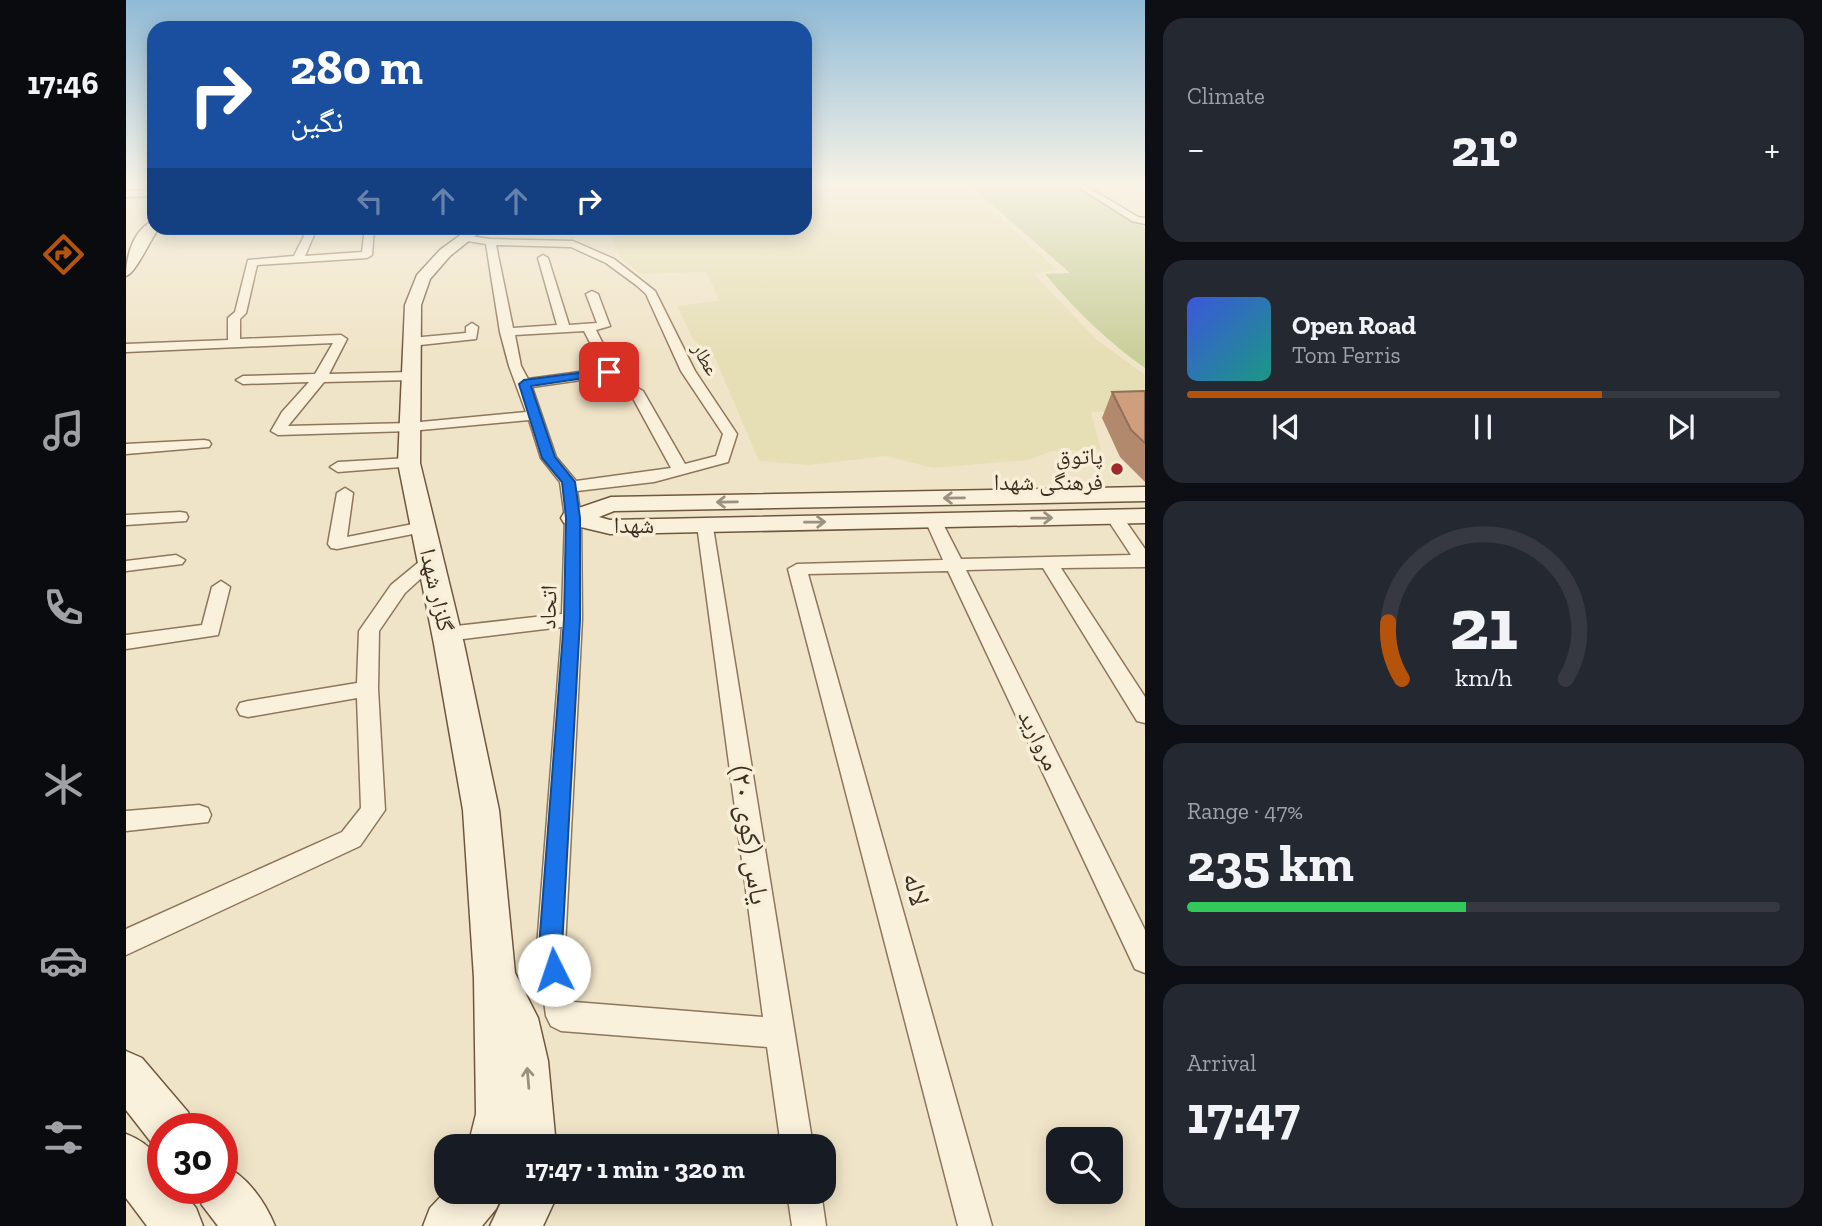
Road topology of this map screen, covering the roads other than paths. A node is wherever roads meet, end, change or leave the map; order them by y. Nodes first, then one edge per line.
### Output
1 (144, 240) edge
2 (306, 240) edge
3 (369, 240) edge
4 (469, 240) edge
5 (482, 240) edge
6 (528, 240) edge
7 (543, 258) dead end
8 (298, 259) junction
9 (129, 262) edge
10 (592, 294) dead end
11 (588, 326) junction
12 (472, 327) dead end
13 (564, 328) junction
14 (506, 332) junction
15 (411, 342) junction
16 (234, 343) junction
17 (126, 348) edge
18 (603, 356) dead end
19 (609, 372) dead end
20 (411, 376) junction
21 (320, 378) junction
22 (243, 380) dead end
23 (524, 384) junction
24 (636, 391) dead end
25 (535, 415) junction
26 (410, 427) junction
27 (204, 444) dead end
28 (126, 449) edge
29 (410, 463) junction
30 (338, 467) dead end
31 (680, 470) junction
32 (569, 487) junction
33 (345, 493) dead end
34 (1145, 494) edge
35 (1145, 516) edge
36 (180, 517) dead end
37 (1114, 517) junction
38 (573, 518) junction
39 (126, 520) edge
40 (933, 520) junction
41 (706, 525) junction
42 (423, 527) junction
43 (176, 560) dead end
44 (1144, 560) edge
45 (431, 561) junction
46 (1049, 563) junction
47 (126, 566) edge
48 (955, 566) junction
49 (221, 587) dead end
50 (572, 620) junction
51 (447, 634) junction
52 (126, 642) edge
53 (367, 689) junction
54 (248, 709) dead end
55 (1145, 715) edge
56 (199, 815) dead end
57 (126, 821) edge
58 (126, 942) edge
59 (1145, 960) edge
60 (495, 978) junction
61 (780, 1033) junction
62 (126, 1074) edge
63 (158, 1113) edge
64 (495, 1134) edge
65 (532, 1134) edge
66 (795, 1134) edge
67 (126, 1158) edge
68 (232, 1204) edge
69 (468, 1204) edge
70 (806, 1204) edge
71 (177, 1226) edge
72 (250, 1226) edge
73 (447, 1226) edge
74 (809, 1226) edge
75 (975, 1226) edge

1 - 9 street
2 - 8 street
3 - 8 street
4 - 15 street, گلزار شهدا
5 - 14 street, اتحاد
6 - 31 street, عطار
7 - 13 street
8 - 16 street
10 - 11 street
11 - 13 street
11 - 18 street
12 - 15 street
13 - 14 street
14 - 23 street, اتحاد
15 - 20 street, گلزار شهدا
16 - 17 street
16 - 21 street
19 - 23 street
20 - 21 street
20 - 26 street, گلزار شهدا
21 - 22 street
21 - 26 street
23 - 25 street, اتحاد
24 - 31 street
25 - 26 street
25 - 32 street, اتحاد
26 - 29 street, گلزار شهدا
27 - 28 street
29 - 30 street
29 - 42 street, گلزار شهدا
31 - 32 street, عطار
32 - 38 street, اتحاد
33 - 42 street
34 -> 38 street, شهدا
35 - 37 street, شهدا
36 - 39 street
40 -> 37 street, شهدا
37 - 44 street
38 - 41 street, شهدا
38 - 50 street, اتحاد
41 -> 40 street, شهدا
40 - 48 street, مروارید
41 - 61 street, یاس (کوی ۲۰)
42 - 45 street, گلزار شهدا
43 - 47 street
44 - 46 street
45 - 51 street, گلزار شهدا
45 - 53 street
46 - 48 street
46 - 55 street
48 - 59 street, مروارید
48 - 75 street, لاله
49 - 52 street
50 - 51 street
50 - 61 street, اتحاد
51 - 60 street, گلزار شهدا
53 - 54 street
53 - 58 street
56 - 57 street
60 - 64 street, گلزار شهدا
65 -> 60 street
61 - 66 street, یاس (کوی ۲۰)
62 - 63 street
67 - 71 street
68 - 72 street
69 - 73 street
70 - 74 street

